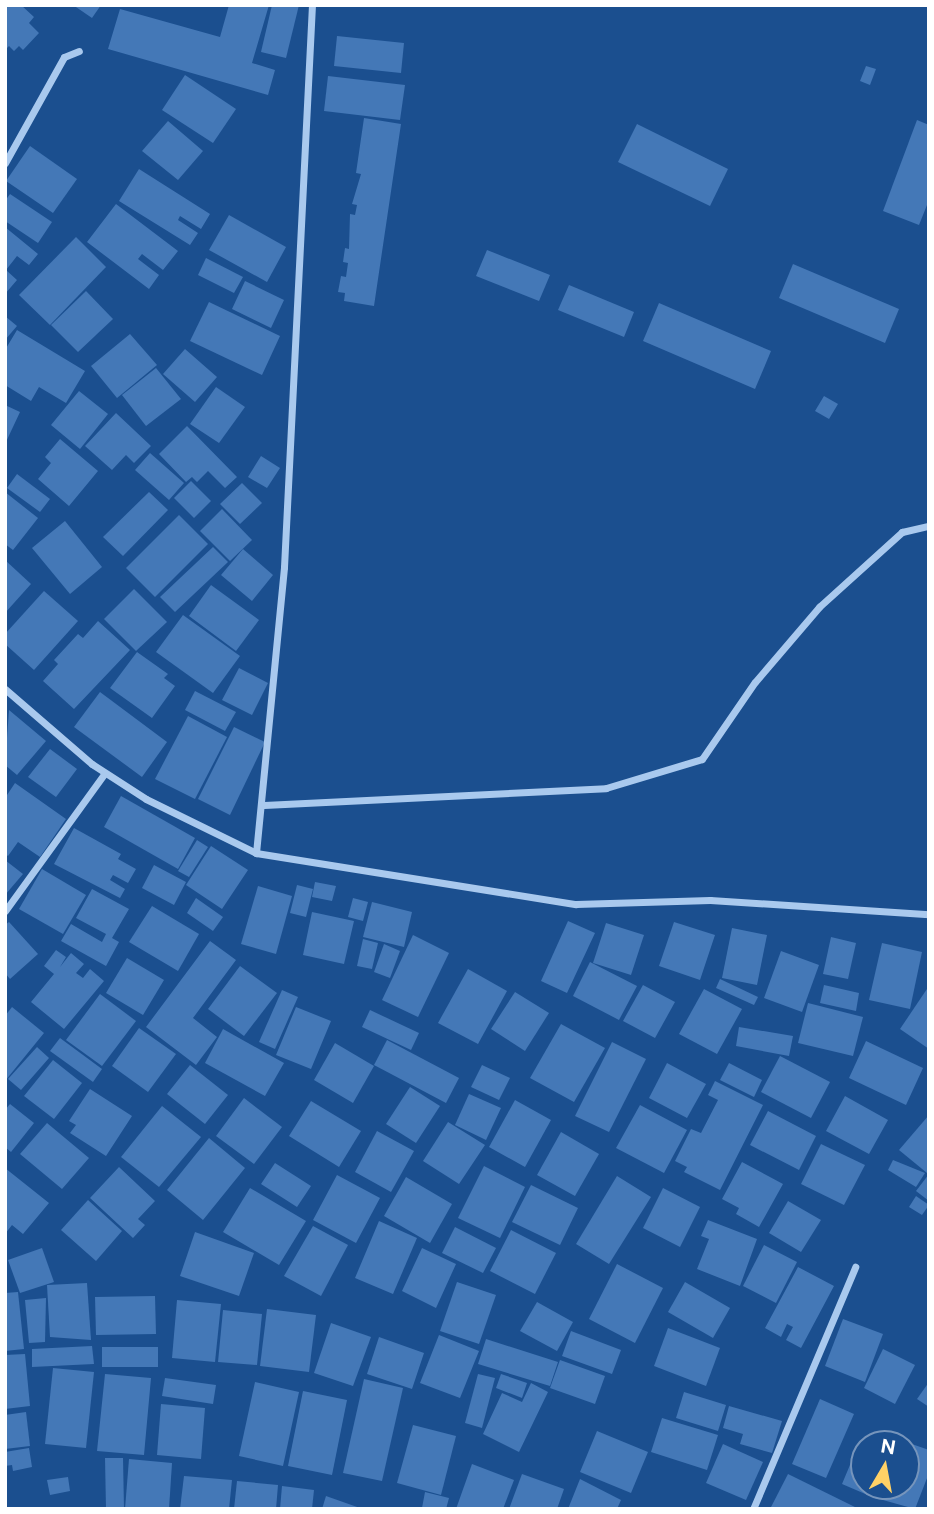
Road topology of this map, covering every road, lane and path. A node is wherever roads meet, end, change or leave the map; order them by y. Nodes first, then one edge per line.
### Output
1 (312, 5) edge
2 (79, 51) dead end
3 (5, 163) edge
4 (929, 526) edge
5 (5, 689) edge
6 (105, 773) junction
7 (264, 805) junction
8 (256, 853) junction
9 (5, 911) edge
10 (929, 914) edge
11 (855, 1267) dead end
12 (753, 1509) edge

1 - 7 street
2 - 3 street
4 - 7 street
5 - 6 street
6 - 8 street
6 - 9 street
7 - 8 street
8 - 10 street
11 - 12 street

